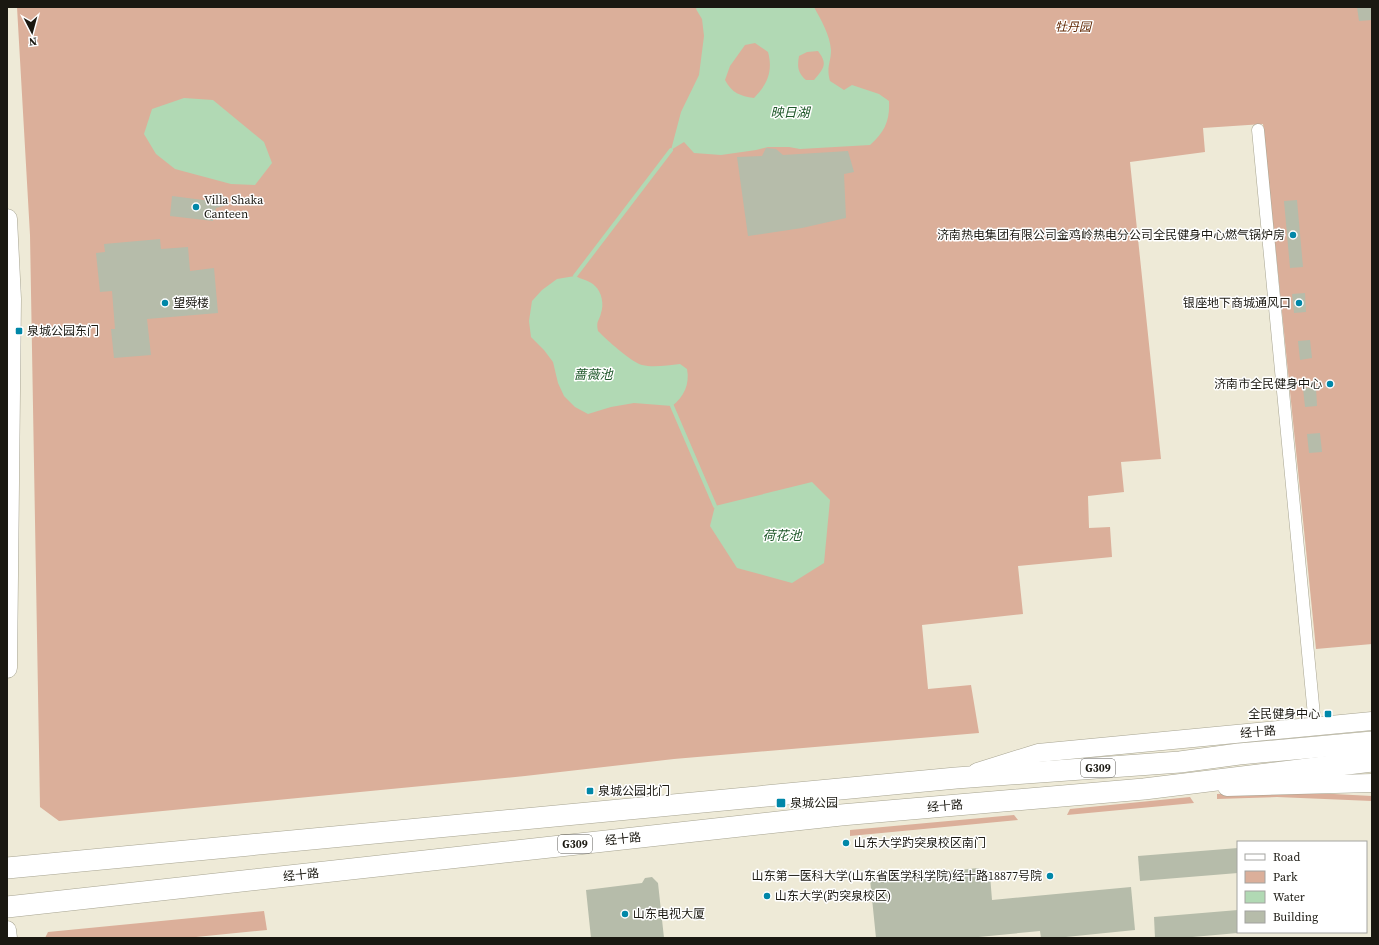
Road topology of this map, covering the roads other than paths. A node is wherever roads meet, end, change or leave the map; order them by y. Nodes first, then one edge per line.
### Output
1 (1258, 130) dead end
2 (7, 219) edge
3 (9, 293) edge
4 (7, 668) edge
5 (1372, 721) edge
6 (1315, 726) junction
7 (1372, 742) edge
8 (1372, 761) edge
9 (956, 778) junction
10 (1372, 783) edge
11 (1144, 789) junction
12 (7, 868) edge
13 (7, 907) edge
14 (7, 930) edge
15 (8, 938) edge

1 - 6 street
2 - 3 main road
3 - 4 main road
5 - 6 main road, 经十路
6 - 9 main road, 经十路
7 - 9 highway, 经十路 / G309
8 - 11 highway, 经十路 / G309
9 - 12 highway, 经十路 / G309
10 - 11 main road, 经十路
11 - 13 highway, 经十路 / G309
14 - 15 main road

